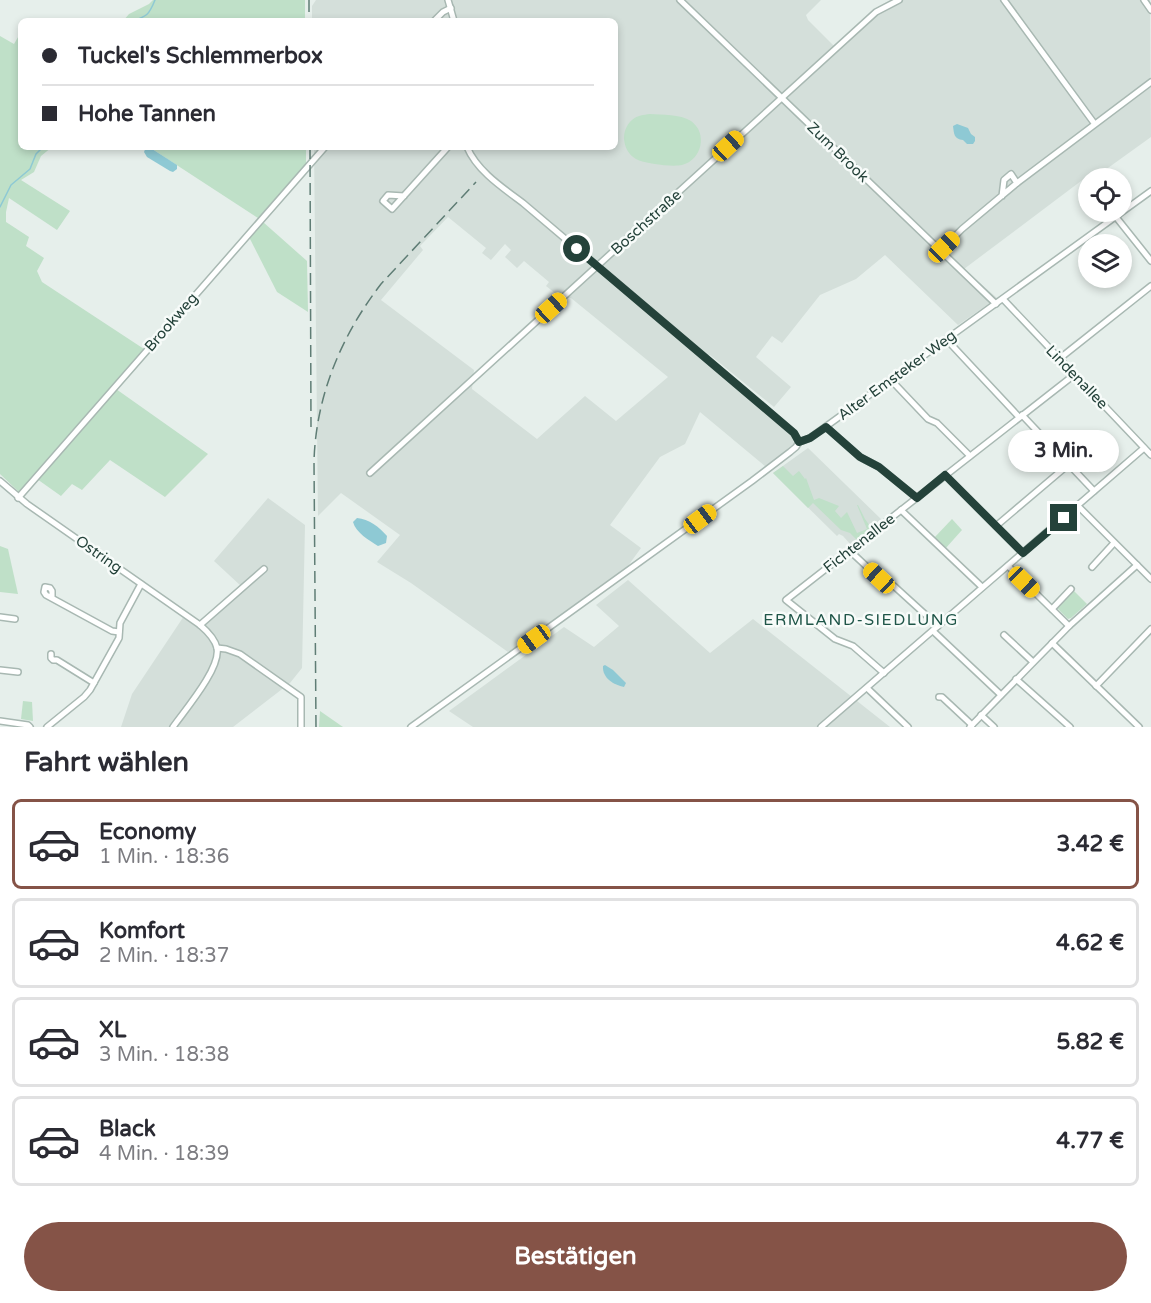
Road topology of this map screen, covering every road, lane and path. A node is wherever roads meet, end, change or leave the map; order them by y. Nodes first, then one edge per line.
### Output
1 (448, 0) edge
2 (680, 0) edge
3 (899, 0) edge
4 (1004, 0) edge
5 (1144, 0) edge
6 (451, 8) junction
7 (1151, 10) edge
8 (438, 18) edge
9 (453, 18) edge
10 (1151, 82) edge
11 (782, 98) junction
12 (1094, 123) junction
13 (322, 150) edge
14 (445, 150) edge
15 (469, 150) edge
16 (1017, 183) junction
17 (1151, 191) edge
18 (404, 196) dead end
19 (1002, 196) junction
20 (1132, 205) edge
21 (1109, 222) edge
22 (1120, 222) edge
23 (941, 250) junction
24 (1151, 261) edge
25 (597, 266) junction
26 (1151, 286) edge
27 (1003, 299) junction
28 (996, 304) junction
29 (947, 340) junction
30 (1059, 359) junction
31 (1074, 375) junction
32 (891, 380) junction
33 (1021, 416) junction
34 (826, 427) junction
35 (799, 442) junction
36 (1144, 448) junction
37 (1151, 455) edge
38 (970, 456) junction
39 (1068, 465) junction
40 (370, 473) dead end
41 (945, 475) junction
42 (0, 481) edge
43 (1094, 491) junction
44 (18, 498) junction
45 (917, 498) junction
46 (1078, 506) junction
47 (901, 510) junction
48 (996, 526) junction
49 (1114, 543) junction
50 (850, 550) junction
51 (1023, 553) junction
52 (1008, 566) junction
53 (1137, 566) junction
54 (1092, 567) dead end
55 (264, 568) dead end
56 (1151, 579) edge
57 (141, 584) junction
58 (982, 588) junction
59 (1071, 589) dead end
60 (52, 598) dead end
61 (1052, 609) junction
62 (0, 617) edge
63 (15, 619) dead end
64 (200, 625) junction
65 (938, 626) junction
66 (1069, 626) junction
67 (1151, 629) edge
68 (933, 631) junction
69 (119, 632) junction
70 (1004, 635) dead end
71 (1052, 643) junction
72 (217, 648) junction
73 (57, 660) dead end
74 (1033, 662) junction
75 (0, 670) edge
76 (18, 672) dead end
77 (884, 673) junction
78 (1016, 679) junction
79 (94, 683) junction
80 (1096, 686) junction
81 (867, 688) junction
82 (1001, 695) junction
83 (939, 697) dead end
84 (981, 715) junction
85 (0, 721) edge
86 (971, 726) edge
87 (30, 727) edge
88 (47, 727) edge
89 (173, 727) edge
90 (301, 727) edge
91 (411, 727) edge
92 (822, 727) edge
93 (908, 727) edge
94 (994, 727) edge
95 (1070, 727) edge
96 (1139, 727) edge

1 - 6 street
2 - 11 street, Zum Brook
3 - 11 street, Boschstraße
4 - 12 street
5 - 7 street
6 - 8 street
6 - 9 street
10 - 12 street
11 - 23 street, Zum Brook
11 - 25 street, Boschstraße
12 - 16 street
13 - 44 street, Brookweg
14 - 18 street
15 - 25 street
16 - 19 street
16 - 19 street
17 - 20 street, Alter Emsteker Weg
19 - 23 street
21 - 27 street, Alter Emsteker Weg
22 - 24 street
23 - 28 street, Zum Brook
25 - 35 street
25 - 40 street, Boschstraße
26 - 30 street
27 - 28 street, Alter Emsteker Weg
27 - 30 street, Lindenallee
28 - 29 street, Alter Emsteker Weg
29 - 32 street, Alter Emsteker Weg
29 - 33 street
30 - 31 street, Lindenallee
31 - 33 street, Fichtenallee
31 - 36 street, Lindenallee
32 - 34 street, Alter Emsteker Weg
32 - 38 street
33 - 38 street, Fichtenallee
33 - 39 street
34 - 35 street, Alter Emsteker Weg
34 - 45 street
35 - 91 street, Alter Emsteker Weg
36 - 37 street, Lindenallee
36 - 43 street
38 - 41 street, Fichtenallee
39 - 43 street
39 - 48 street
41 - 45 street, Fichtenallee
41 - 48 street
42 - 44 street, Ostring
43 - 46 street
44 - 57 street, Ostring
45 - 47 street, Fichtenallee
46 - 49 street
46 - 51 street
47 - 50 street, Fichtenallee
47 - 58 street
48 - 51 street
49 - 53 street
49 - 54 street
50 - 65 street
50 - 77 street, Fichtenallee
51 - 52 street
52 - 58 street
52 - 61 street
53 - 56 street
53 - 66 street
55 - 64 street
57 - 64 street, Ostring
57 - 69 street
58 - 65 street
59 - 61 street
60 - 69 street
61 - 66 street
62 - 63 street
64 - 72 street, Ostring
65 - 68 street
66 - 71 street
67 - 80 street
68 - 77 street
68 - 82 street
69 - 79 street
70 - 74 street
71 - 74 street
71 - 80 street
72 - 89 street
72 - 90 street
73 - 79 street
74 - 78 street
75 - 76 street
77 - 81 street
78 - 82 street
78 - 95 street
79 - 88 street
80 - 96 street
81 - 92 street
81 - 93 street
82 - 84 street
83 - 86 street
84 - 86 street
84 - 94 street
85 - 87 street

